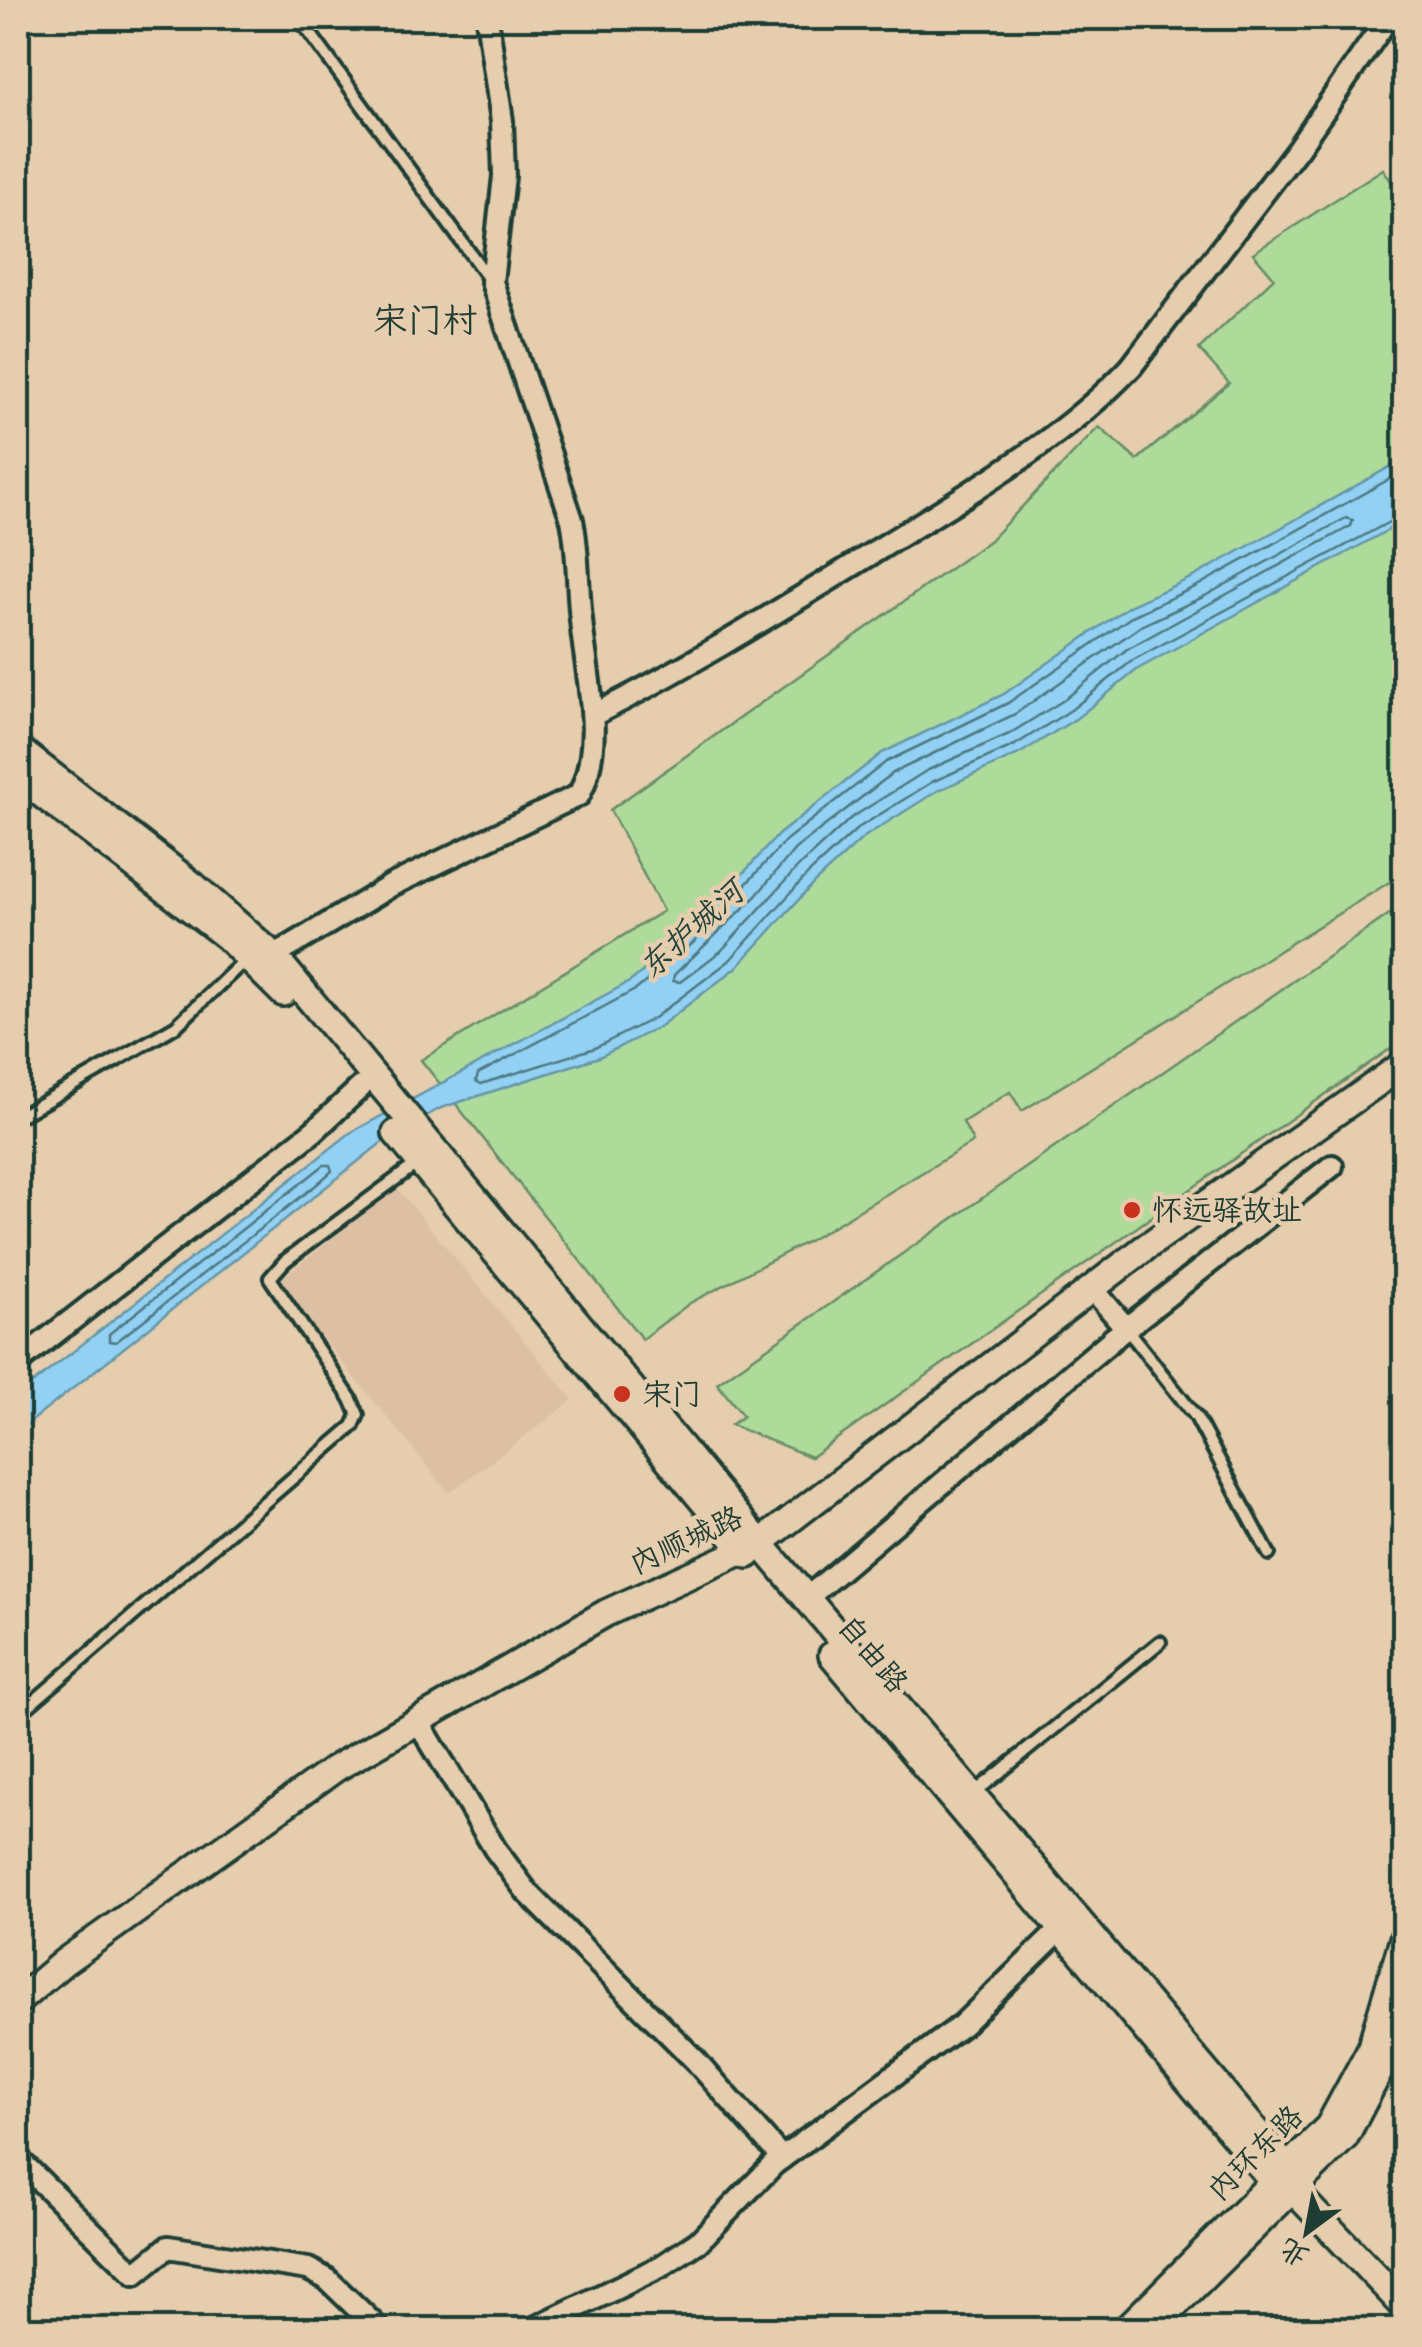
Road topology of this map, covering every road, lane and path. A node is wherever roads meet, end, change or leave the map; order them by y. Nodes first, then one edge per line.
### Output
1 (299, 18) edge
2 (487, 18) edge
3 (1388, 18) edge
4 (492, 282) junction
5 (593, 716) junction
6 (18, 749) edge
7 (18, 776) edge
8 (261, 956) junction
9 (1404, 1064) edge
10 (372, 1093) junction
11 (18, 1118) edge
12 (418, 1151) junction
13 (1332, 1166) dead end
14 (1092, 1288) junction
15 (1126, 1328) junction
16 (18, 1362) edge
17 (753, 1547) junction
18 (1269, 1554) dead end
19 (806, 1598) junction
20 (1160, 1642) dead end
21 (18, 1715) edge
22 (418, 1721) junction
23 (972, 1795) junction
24 (1068, 1922) junction
25 (1404, 1936) edge
26 (1404, 2000) edge
27 (18, 2001) edge
28 (782, 2158) junction
29 (18, 2159) edge
30 (1285, 2181) junction
31 (1404, 2306) edge
32 (380, 2330) edge
33 (530, 2330) edge
34 (1125, 2330) edge
35 (1150, 2330) edge

1 - 4 lane
2 - 4 street
3 - 5 street
4 - 5 street
5 - 8 street
6 - 8 street
7 - 8 street
8 - 10 street, 自由路
8 - 11 lane
9 - 14 street, 内顺城路
10 - 12 street, 自由路
10 - 16 street
12 - 17 street, 自由路
12 - 21 lane
13 - 15 street
14 - 15 street
14 - 17 street, 内顺城路
15 - 18 lane
15 - 19 street
17 - 19 street, 自由路
17 - 22 street, 内顺城路
17 - 24 street, 自由路
19 - 23 street, 自由路
20 - 23 lane
22 - 27 street, 内顺城路
22 - 28 street
23 - 24 street, 自由路
24 - 28 street
24 - 30 street, 自由路
25 - 30 street, 内环东路
26 - 30 street, 内环东路
28 - 33 street
29 - 32 street
30 - 31 street, 自由路
30 - 34 street, 内环东路
30 - 35 street, 内环东路

